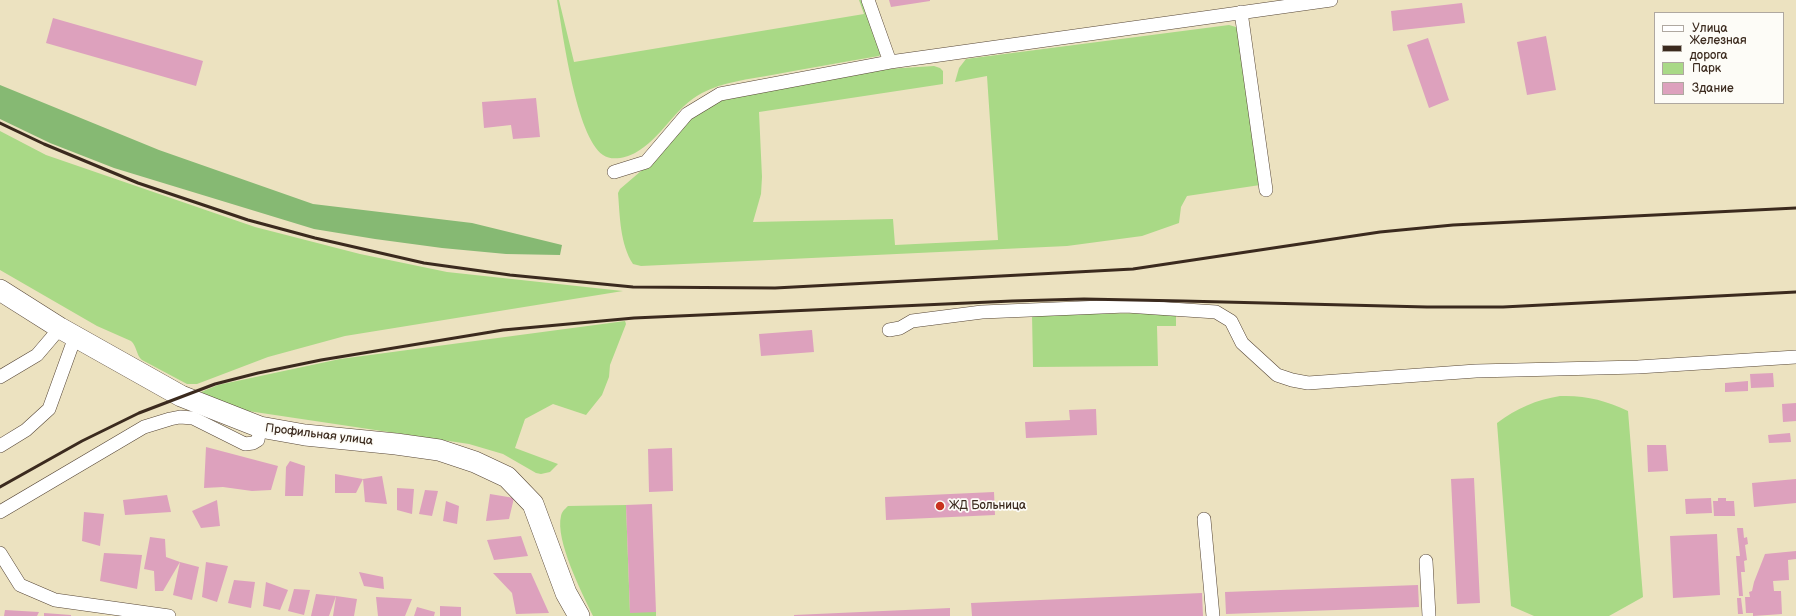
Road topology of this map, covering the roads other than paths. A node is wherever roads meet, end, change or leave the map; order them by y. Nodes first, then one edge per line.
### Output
1 (868, 0) edge
2 (1331, 0) edge
3 (1296, 2) edge
4 (1241, 12) junction
5 (890, 62) junction
6 (614, 172) dead end
7 (1266, 190) dead end
8 (0, 290) edge
9 (889, 330) dead end
10 (68, 332) junction
11 (1796, 357) edge
12 (0, 377) edge
13 (260, 427) junction
14 (0, 446) edge
15 (0, 512) edge
16 (1204, 519) dead end
17 (0, 553) edge
18 (1426, 561) dead end
19 (170, 616) edge
20 (579, 616) edge
21 (1213, 616) edge
22 (1429, 616) edge

1 - 5 street
2 - 3 street
3 - 4 street
4 - 5 street
4 - 7 street
5 - 6 street
8 - 10 main road, Профильная улица
9 - 11 street
10 - 12 street
10 - 13 main road, Профильная улица
10 - 14 street
13 - 15 street
13 - 20 main road, Профильная улица
16 - 21 street
17 - 19 street
18 - 22 street

